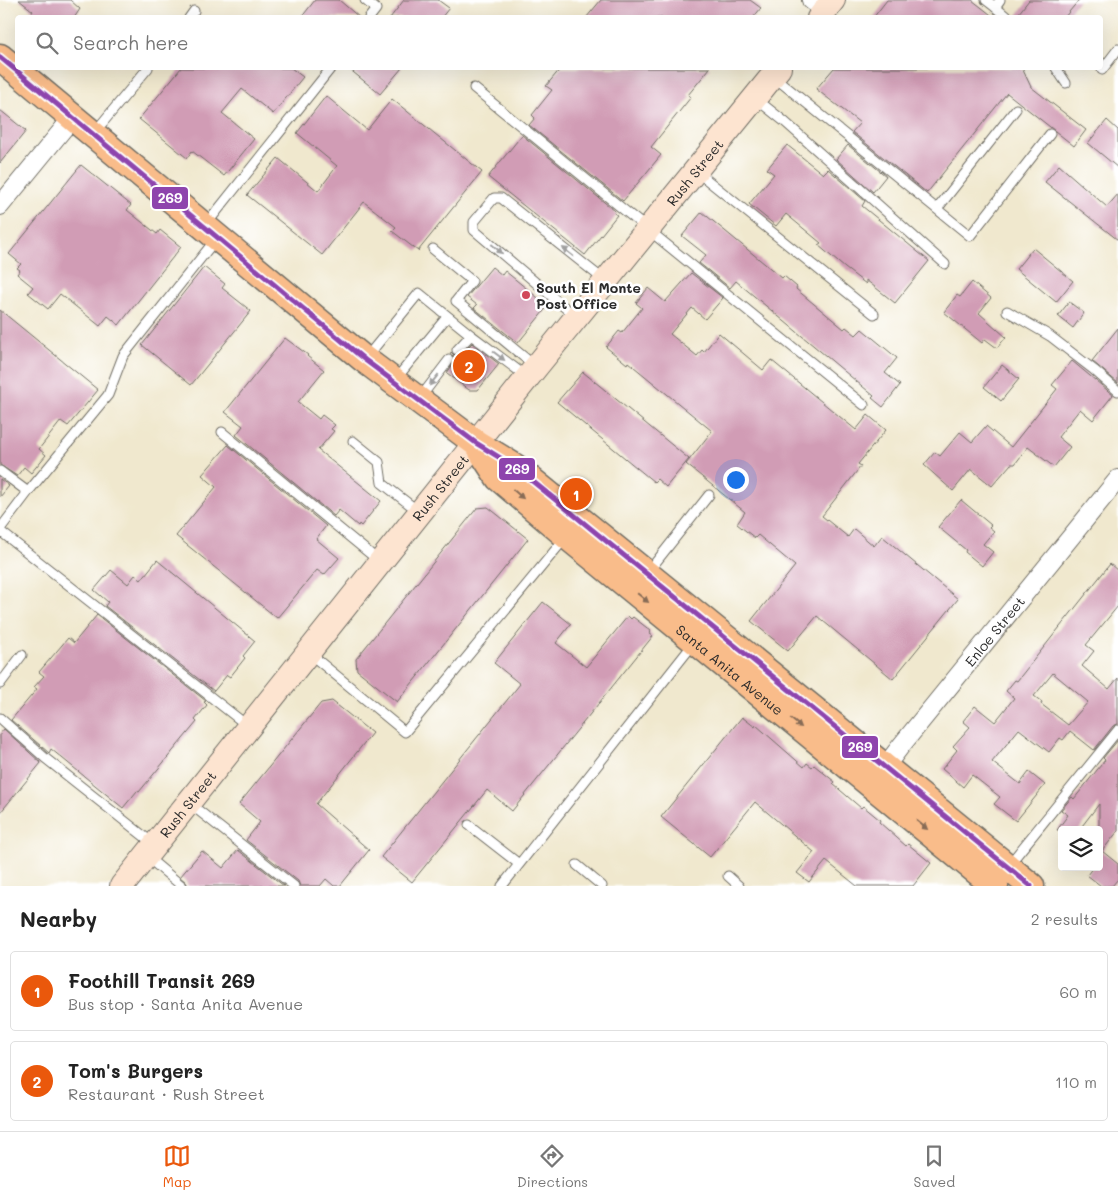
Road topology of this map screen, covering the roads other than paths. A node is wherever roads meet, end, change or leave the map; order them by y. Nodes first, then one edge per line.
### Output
1 (365, 0) edge
2 (986, 0) edge
3 (998, 3) edge
4 (372, 15) edge
5 (1006, 15) edge
6 (1118, 49) edge
7 (0, 57) edge
8 (15, 69) edge
9 (1103, 69) edge
10 (16, 70) edge
11 (146, 70) edge
12 (329, 70) edge
13 (1057, 70) edge
14 (776, 72) edge
15 (1066, 83) dead end
16 (474, 88) dead end
17 (755, 98) junction
18 (1016, 109) dead end
19 (73, 117) junction
20 (94, 133) junction
21 (1050, 134) dead end
22 (695, 171) junction
23 (0, 206) edge
24 (937, 209) junction
25 (648, 229) junction
26 (212, 231) junction
27 (432, 249) dead end
28 (945, 264) dead end
29 (606, 282) junction
30 (1007, 311) dead end
31 (874, 314) dead end
32 (447, 316) junction
33 (577, 318) junction
34 (471, 335) junction
35 (458, 350) dead end
36 (365, 360) junction
37 (449, 360) dead end
38 (532, 372) junction
39 (393, 382) junction
40 (1118, 391) edge
41 (419, 400) junction
42 (864, 405) dead end
43 (222, 432) dead end
44 (353, 441) dead end
45 (476, 443) junction
46 (0, 471) edge
47 (1118, 479) edge
48 (28, 492) junction
49 (709, 496) dead end
50 (421, 513) junction
51 (0, 530) edge
52 (567, 536) junction
53 (381, 563) junction
54 (647, 573) junction
55 (696, 641) junction
56 (309, 653) junction
57 (22, 655) dead end
58 (0, 684) edge
59 (0, 718) edge
60 (250, 727) junction
61 (1118, 730) edge
62 (879, 776) junction
63 (189, 802) junction
64 (469, 825) dead end
65 (151, 850) junction
66 (519, 864) junction
67 (577, 865) dead end
68 (728, 876) dead end
69 (991, 877) edge
70 (122, 886) edge
71 (182, 886) edge
72 (294, 886) edge
73 (502, 886) edge
74 (602, 886) edge
75 (739, 886) edge
76 (1031, 886) edge

1 - 4 lane
2 - 3 lane
3 - 5 lane
6 - 9 lane
7 - 8 main road, Santa Anita Avenue
10 - 19 main road, Santa Anita Avenue
11 - 20 lane
12 - 26 lane
13 - 15 lane
14 - 17 street, Rush Street
14 - 24 lane
16 - 25 lane
17 - 22 street, Rush Street
17 - 28 lane
18 - 24 lane
19 - 20 main road, Santa Anita Avenue
19 - 23 street
20 - 26 main road, Santa Anita Avenue
21 - 24 lane
22 - 25 street, Rush Street
22 - 31 lane
25 - 29 street, Rush Street
25 - 42 lane
26 - 36 main road, Santa Anita Avenue
26 - 48 lane
27 - 38 lane
29 - 33 street, Rush Street
29 -> 33 lane
30 - 40 lane
32 - 34 lane
32 - 36 lane
32 - 39 lane
33 - 38 street, Rush Street
34 - 35 lane
34 -> 38 lane
36 - 39 main road, Santa Anita Avenue
37 -> 41 lane
38 - 45 street, Rush Street
39 - 41 main road, Santa Anita Avenue
41 - 45 main road, Santa Anita Avenue
43 - 53 lane
44 - 50 lane
45 - 50 street, Rush Street
45 -> 52 main road, Santa Anita Avenue
45 - 54 main road, Santa Anita Avenue
46 - 48 lane
47 - 62 street, Enloe Street
48 - 51 lane
49 - 54 lane
50 - 53 street, Rush Street
51 - 60 lane
52 -> 55 main road, Santa Anita Avenue
52 - 56 lane
53 - 56 street, Rush Street
54 - 62 main road, Santa Anita Avenue
55 -> 62 main road, Santa Anita Avenue
55 - 66 lane
56 - 60 street, Rush Street
57 - 58 lane
59 - 65 lane
60 - 63 street, Rush Street
61 - 69 lane
62 - 69 main road, Santa Anita Avenue
63 - 65 street, Rush Street
63 - 72 lane
64 - 66 lane
65 - 70 street, Rush Street
65 - 71 lane
66 - 73 lane
67 - 74 lane
68 - 75 lane
69 - 76 main road, Santa Anita Avenue

